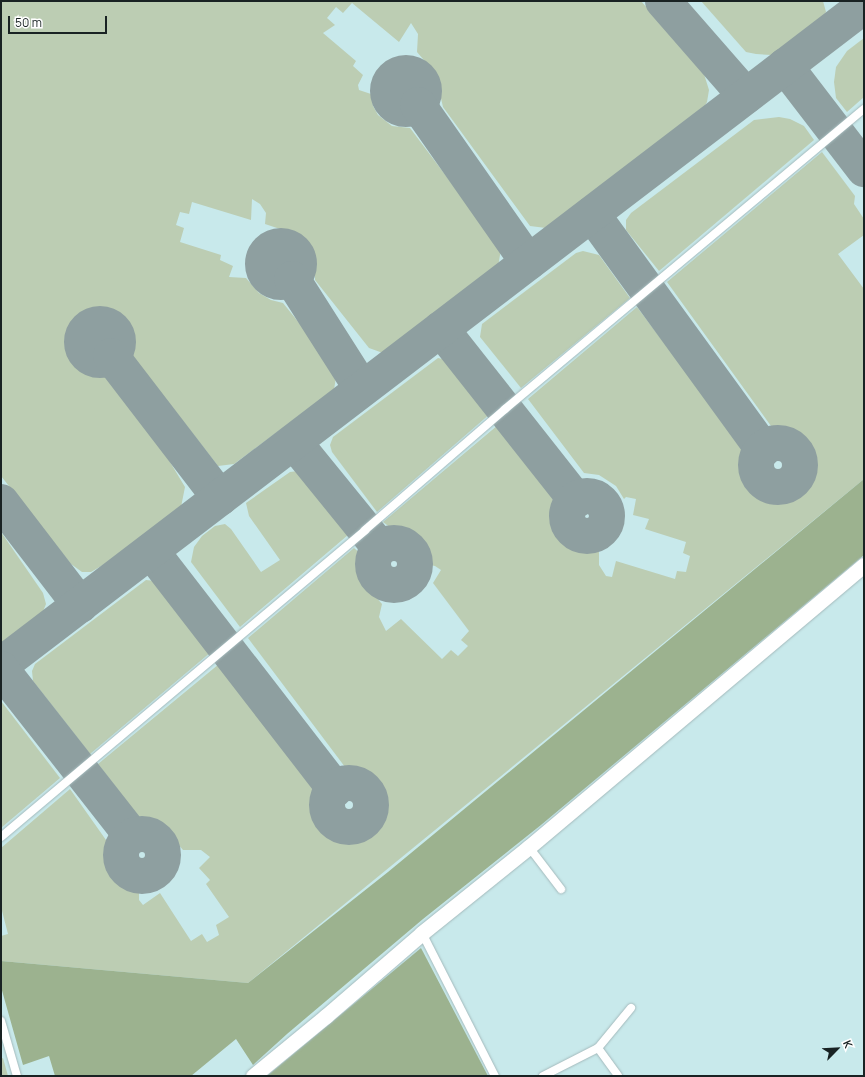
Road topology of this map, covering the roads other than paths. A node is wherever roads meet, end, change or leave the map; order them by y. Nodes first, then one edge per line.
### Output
1 (864, 109) edge
2 (864, 565) edge
3 (1, 837) edge
4 (529, 847) junction
5 (561, 889) dead end
6 (422, 933) junction
7 (631, 1008) dead end
8 (1, 1021) edge
9 (4, 1043) edge
10 (598, 1048) junction
11 (17, 1076) edge
12 (253, 1076) edge
13 (495, 1076) edge
14 (543, 1076) edge
15 (618, 1076) edge

1 - 3 lane
2 - 4 street
4 - 5 lane
4 - 6 street
6 - 12 street
6 - 13 lane
7 - 10 lane
8 - 9 lane
9 - 11 lane
10 - 14 lane
10 - 15 lane

